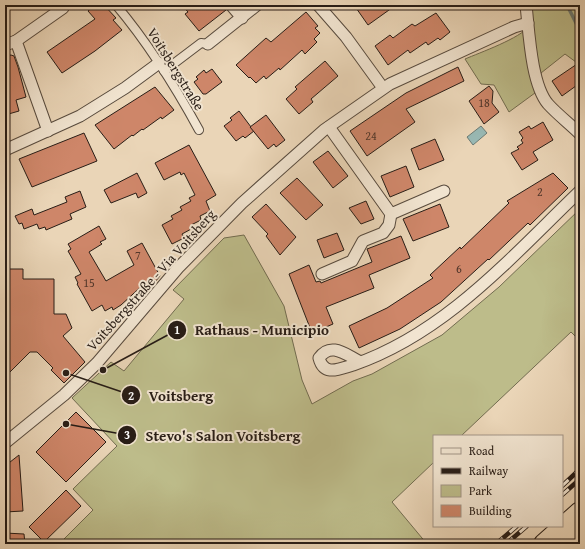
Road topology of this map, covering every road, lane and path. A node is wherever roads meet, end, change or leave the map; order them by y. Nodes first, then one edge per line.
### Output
1 (64, 5) edge
2 (116, 5) edge
3 (230, 5) edge
4 (257, 5) edge
5 (318, 5) edge
6 (526, 5) edge
7 (242, 18) junction
8 (528, 23) junction
9 (16, 41) junction
10 (208, 44) joint
11 (5, 45) edge
12 (162, 67) junction
13 (383, 88) junction
14 (329, 126) junction
15 (199, 130) dead end
16 (48, 131) junction
17 (580, 134) edge
18 (5, 150) edge
19 (444, 191) dead end
20 (580, 191) edge
21 (391, 214) junction
22 (322, 274) dead end
23 (361, 362) dead end
24 (5, 443) edge
25 (580, 512) edge
26 (580, 536) edge
27 (544, 544) edge
28 (572, 544) edge

1 - 9 street
2 - 12 street, Voitsbergstraße
3 - 7 street
4 - 7 street
5 - 13 street
6 - 8 street
7 - 10 street
8 - 13 street, Voitsbergstraße - Via Voitsberg
8 - 17 street
9 - 11 street
9 - 16 street
10 - 12 street
12 - 15 street, Voitsbergstraße
12 - 16 street
13 - 14 street, Voitsbergstraße - Via Voitsberg
14 - 21 street
14 - 24 street, Voitsbergstraße - Via Voitsberg
16 - 18 street
19 - 21 street
20 - 23 street
21 - 22 street
25 - 27 highway
26 - 28 highway

